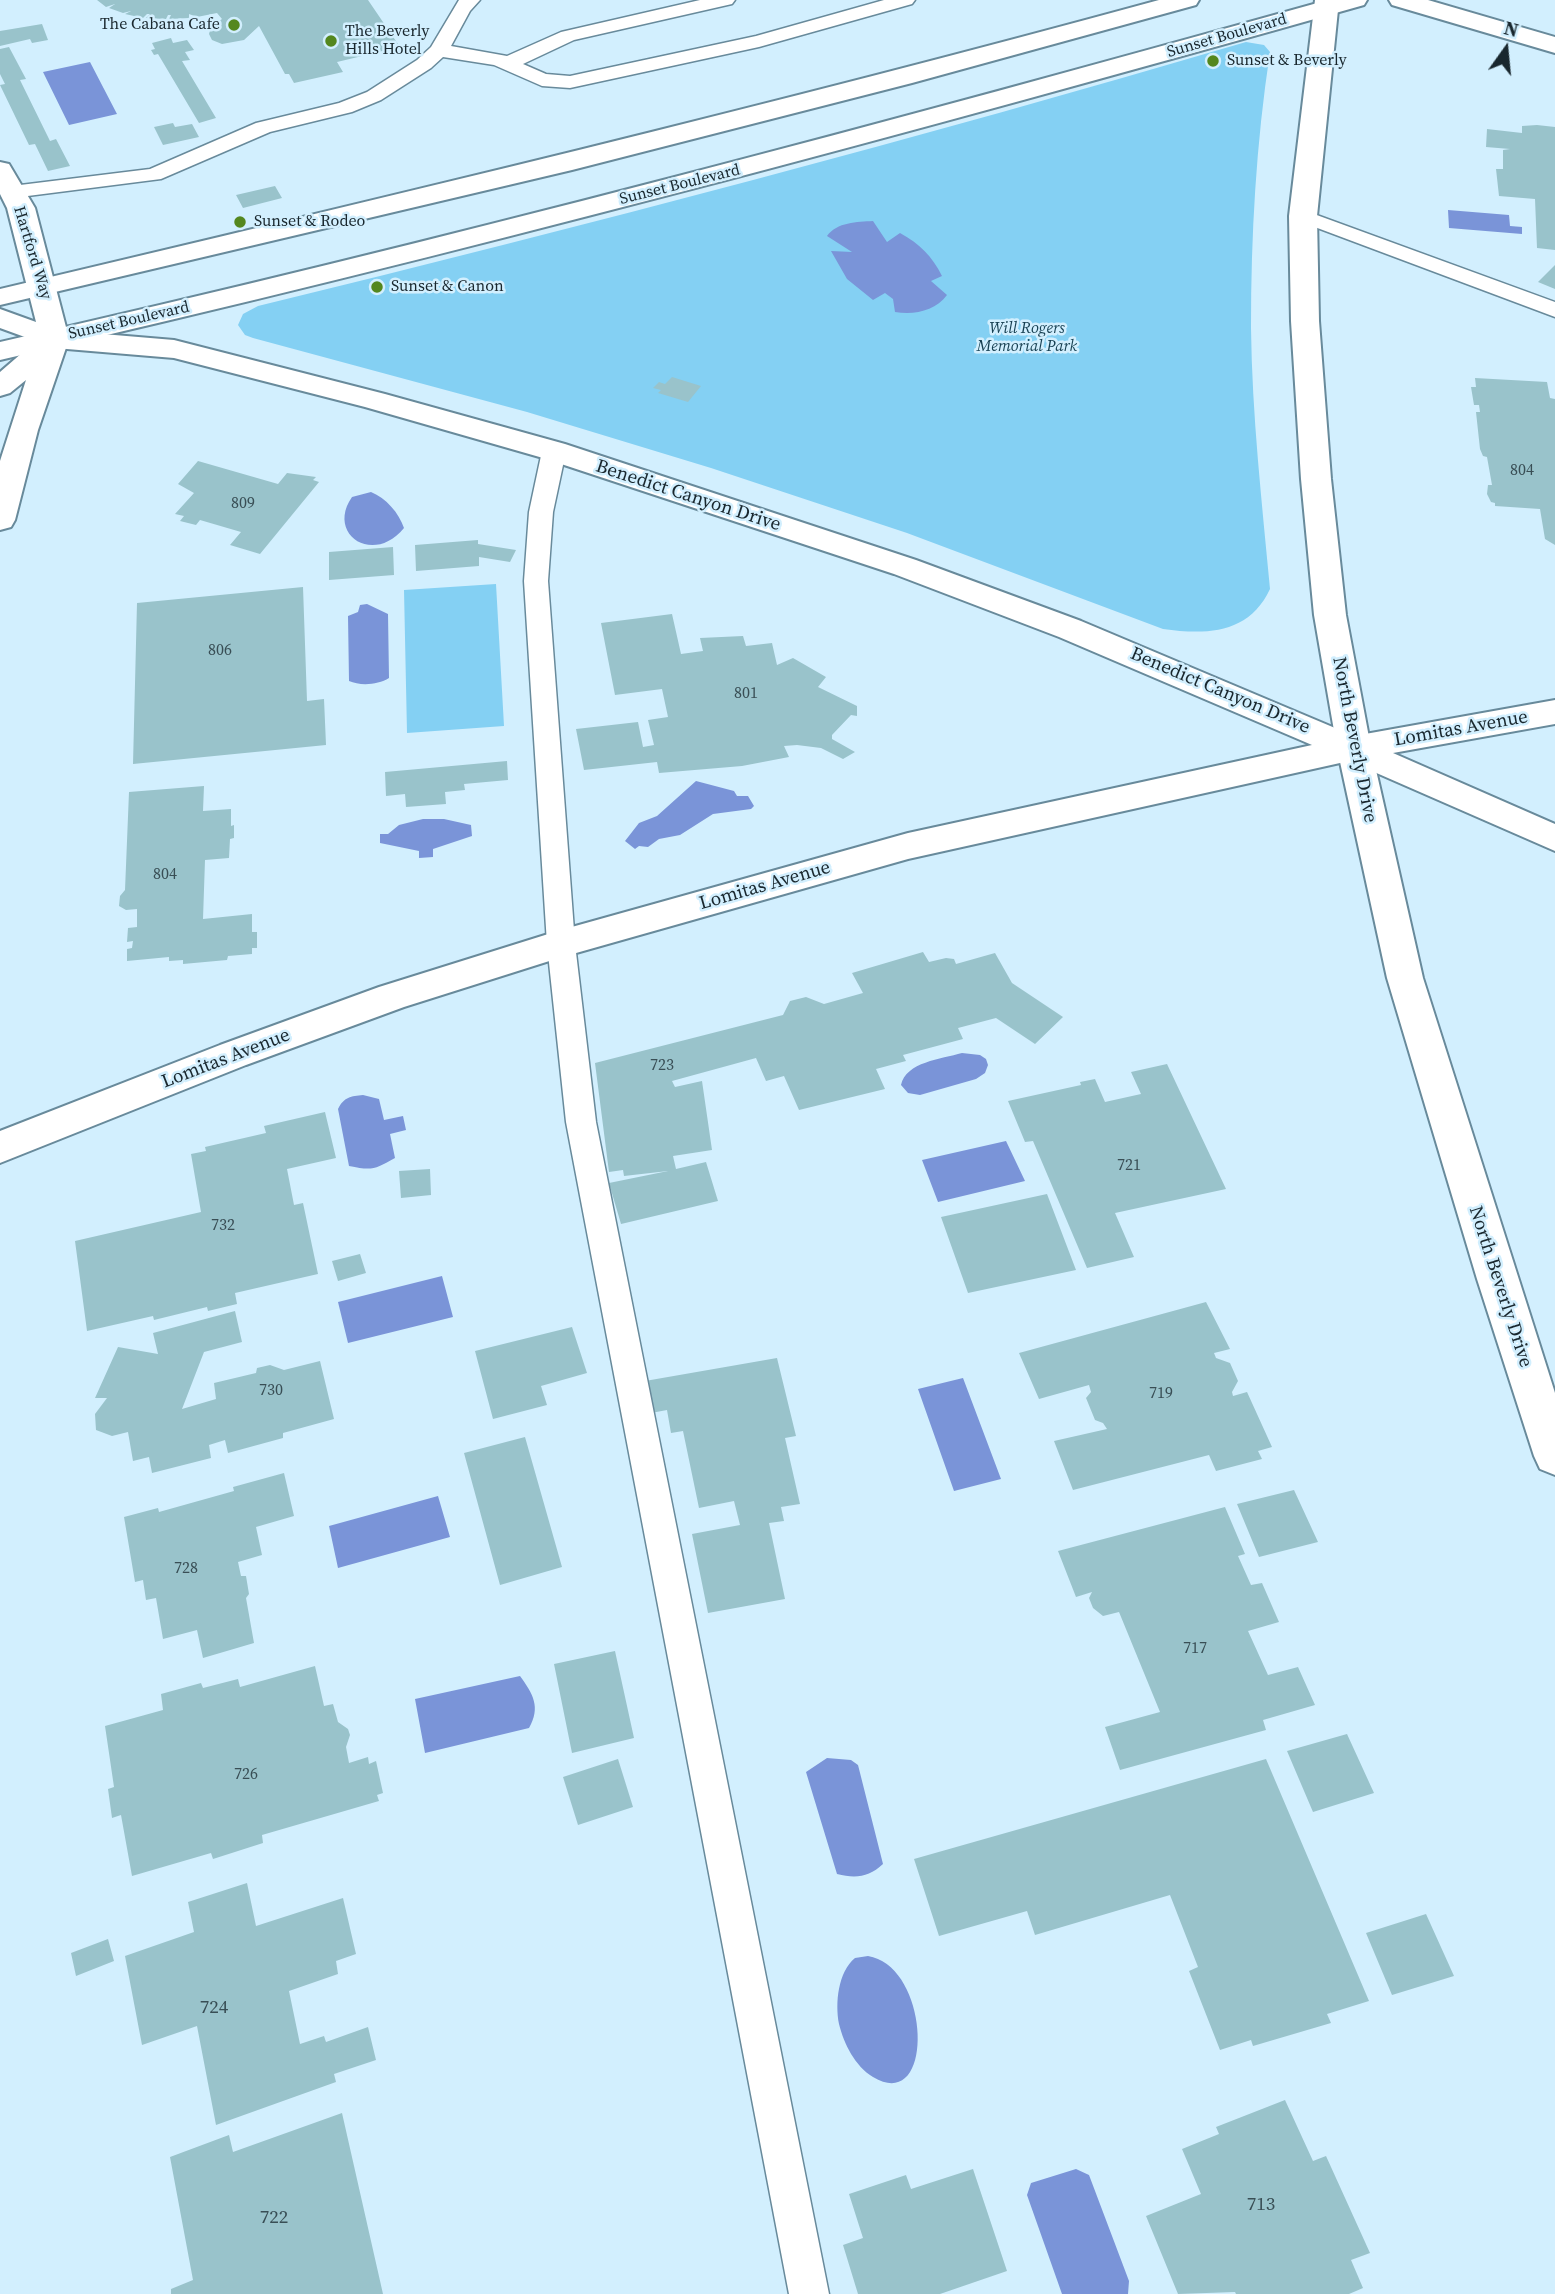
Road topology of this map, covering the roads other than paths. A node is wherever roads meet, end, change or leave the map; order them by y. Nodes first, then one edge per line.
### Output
1 (470, 0) edge
2 (725, 0) edge
3 (905, 0) edge
4 (1401, 0) edge
5 (1183, 1) edge
6 (1335, 3) edge
7 (1555, 45) edge
8 (439, 50) junction
9 (507, 64) junction
10 (6, 181) edge
11 (1303, 216) junction
12 (43, 287) junction
13 (0, 297) edge
14 (1555, 310) edge
15 (0, 318) edge
16 (55, 339) junction
17 (0, 351) edge
18 (0, 387) edge
19 (554, 451) junction
20 (0, 520) edge
21 (1555, 712) edge
22 (1354, 748) junction
23 (1555, 838) edge
24 (561, 944) junction
25 (0, 1147) edge
26 (1555, 1456) edge
27 (809, 2294) edge

1 - 8 lane
2 - 9 lane
3 - 9 lane
4 - 7 street
5 - 12 street
6 - 11 street, North Beverly Drive
6 - 16 street, Sunset Boulevard
8 - 9 lane
8 - 10 lane
10 - 12 street, Hartford Way
11 - 14 lane
11 - 22 street, North Beverly Drive
12 - 13 street
12 - 16 street, Hartford Way
15 - 16 street, Benedict Canyon Drive
16 - 17 street, Sunset Boulevard
16 - 18 street
16 - 19 street, Benedict Canyon Drive
16 - 20 street
19 - 22 street, Benedict Canyon Drive
19 - 24 lane
21 - 22 street, Lomitas Avenue
22 - 23 street, Benedict Canyon Drive
22 - 24 street, Lomitas Avenue
22 - 26 street, North Beverly Drive
24 - 25 street, Lomitas Avenue
24 - 27 lane

